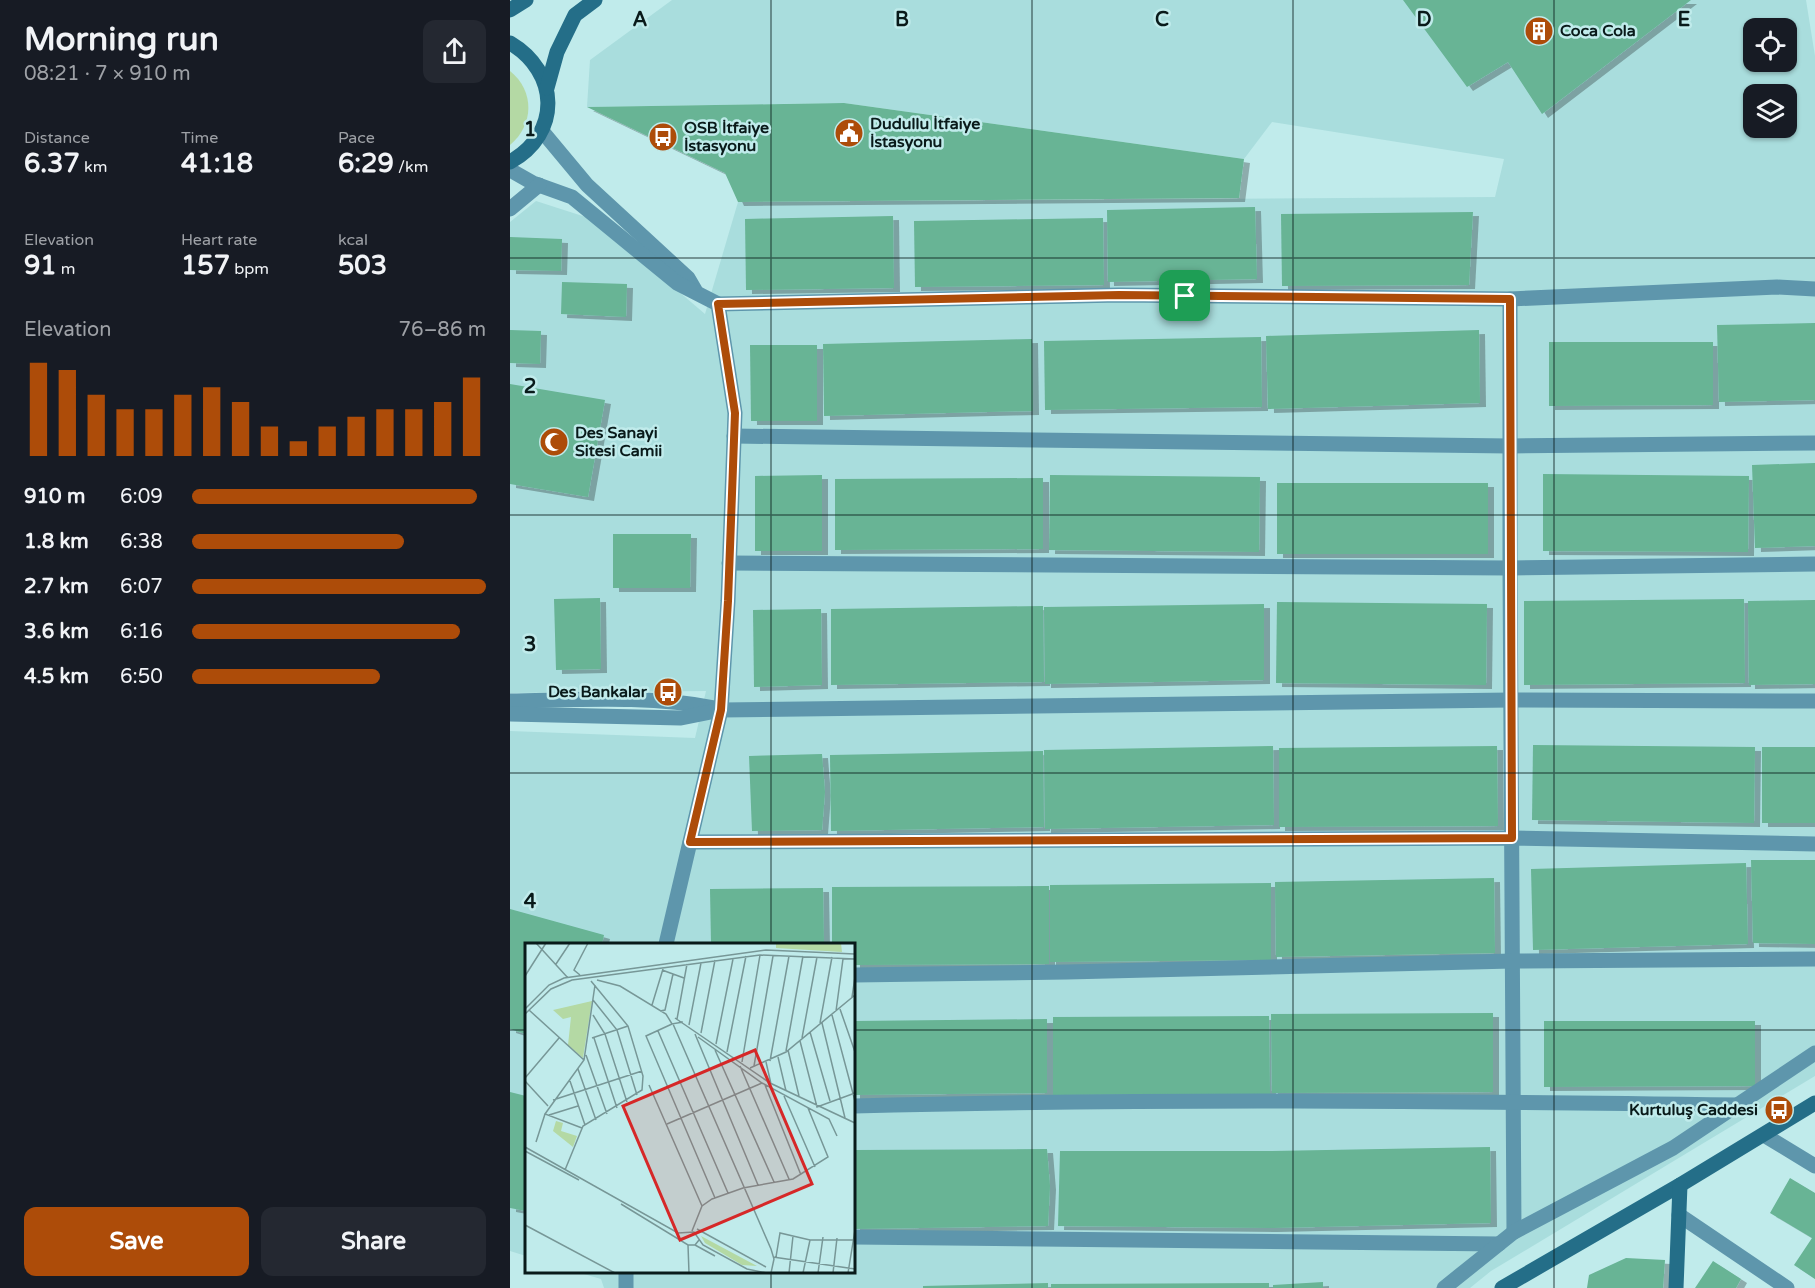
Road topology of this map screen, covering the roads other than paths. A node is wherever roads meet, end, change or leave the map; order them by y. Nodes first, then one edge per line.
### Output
1 (526, 0) edge
2 (595, 0) edge
3 (510, 10) edge
4 (510, 43) edge
5 (547, 88) junction
6 (542, 131) junction
7 (510, 162) edge
8 (510, 170) edge
9 (539, 185) junction
10 (510, 209) edge
11 (1815, 289) edge
12 (696, 293) junction
13 (1510, 299) junction
14 (718, 304) junction
15 (734, 436) junction
16 (1815, 443) edge
17 (1510, 446) junction
18 (729, 563) junction
19 (1815, 564) edge
20 (1509, 568) junction
21 (1511, 700) junction
22 (1815, 701) edge
23 (516, 707) edge
24 (721, 710) junction
25 (1512, 838) junction
26 (690, 842) junction
27 (1815, 844) edge
28 (666, 943) edge
29 (1815, 959) edge
30 (1512, 961) junction
31 (855, 975) edge
32 (1815, 1053) edge
33 (1513, 1102) junction
34 (1815, 1103) edge
35 (1739, 1105) junction
36 (855, 1106) edge
37 (1764, 1135) junction
38 (1815, 1166) edge
39 (1680, 1185) junction
40 (1679, 1215) junction
41 (1514, 1232) junction
42 (855, 1237) edge
43 (1499, 1244) junction
44 (1444, 1288) edge
45 (1502, 1288) edge
46 (1676, 1288) edge
47 (1787, 1288) edge

1 - 3 main road
2 - 5 main road
4 - 5 main road
5 - 6 main road
6 - 7 main road
6 - 12 street
8 - 9 street
9 - 10 street
9 - 12 street
11 - 13 street
12 - 14 street
13 - 14 street
13 - 17 street
14 - 15 street
15 - 17 street
15 - 18 street
16 - 17 street
17 - 20 street
18 - 20 street
18 - 24 street
19 - 20 street
20 - 21 street
21 - 22 street
21 - 24 street
21 - 25 street
23 - 24 street
24 - 26 street
25 - 26 street
25 - 27 street
25 - 30 street
26 - 28 street
29 - 30 street
30 - 31 street
30 - 33 street
32 - 35 street
33 - 35 street
33 - 36 street
33 - 41 street
34 - 37 main road
35 - 41 street
37 - 38 street
37 - 39 main road
39 - 40 main road
39 - 45 main road
40 - 46 main road
40 - 47 street
41 - 43 street
42 - 43 street
43 - 44 street

